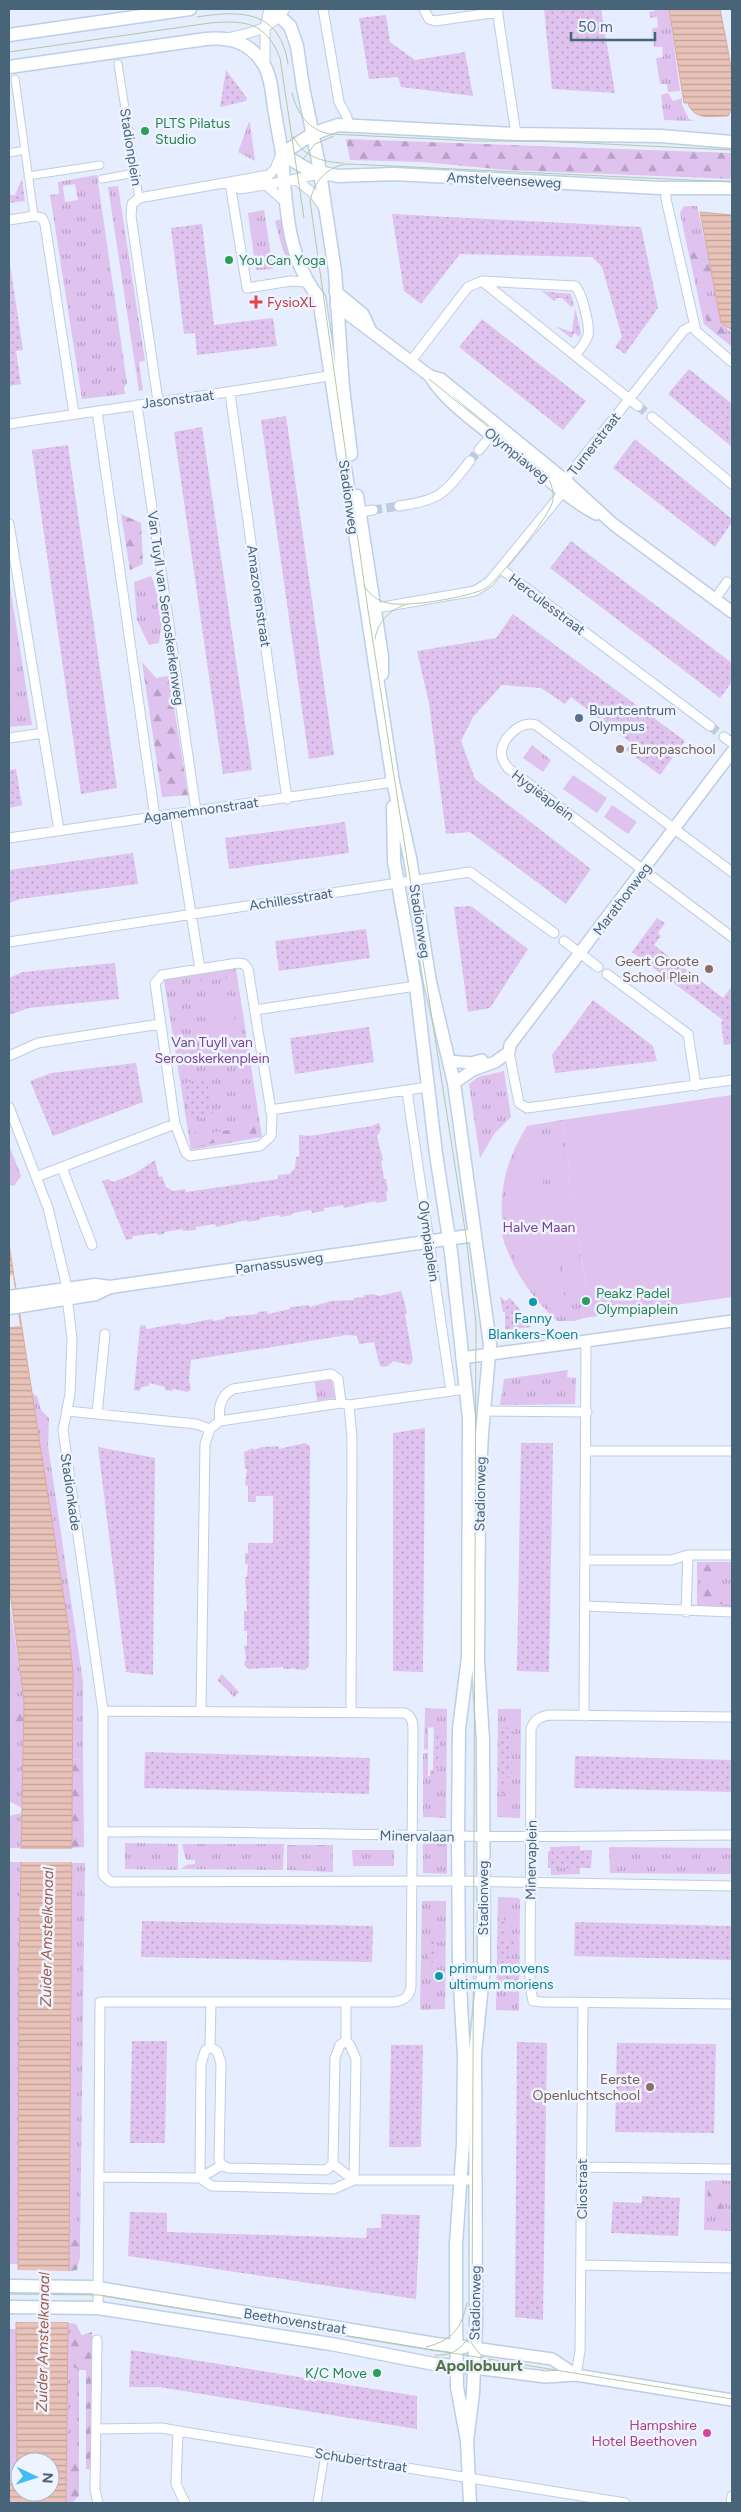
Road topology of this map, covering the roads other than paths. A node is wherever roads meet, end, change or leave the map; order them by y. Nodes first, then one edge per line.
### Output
1 (190, 9) edge
2 (323, 9) edge
3 (424, 9) edge
4 (277, 10) edge
5 (497, 10) edge
6 (265, 27) junction
7 (9, 35) edge
8 (226, 38) junction
9 (118, 64) dead end
10 (265, 66) junction
11 (9, 67) edge
12 (15, 79) dead end
13 (348, 126) junction
14 (312, 134) junction
15 (516, 134) junction
16 (732, 142) edge
17 (25, 150) junction
18 (9, 152) edge
19 (282, 154) junction
20 (100, 166) dead end
21 (135, 173) junction
22 (320, 173) junction
23 (28, 176) junction
24 (278, 177) junction
25 (102, 179) dead end
26 (297, 180) junction
27 (230, 183) junction
28 (266, 185) junction
29 (666, 188) junction
30 (732, 188) edge
31 (139, 198) junction
32 (284, 202) junction
33 (326, 212) junction
34 (38, 217) junction
35 (9, 220) edge
36 (482, 281) junction
37 (306, 282) junction
38 (335, 291) junction
39 (341, 309) junction
40 (694, 325) junction
41 (370, 330) junction
42 (575, 355) junction
43 (411, 361) junction
44 (341, 362) junction
45 (732, 362) edge
46 (331, 375) junction
47 (430, 376) junction
48 (230, 393) junction
49 (629, 399) junction
50 (158, 401) junction
51 (137, 405) junction
52 (638, 406) tunnel mouth
53 (98, 411) junction
54 (74, 414) junction
55 (652, 417) tunnel mouth
56 (9, 424) edge
57 (492, 434) junction
58 (479, 450) tunnel mouth
59 (470, 461) tunnel mouth
60 (732, 484) edge
61 (564, 486) junction
62 (399, 506) tunnel mouth
63 (373, 510) tunnel mouth
64 (360, 512) junction
65 (9, 525) edge
66 (501, 569) junction
67 (727, 582) dead end
68 (715, 599) junction
69 (370, 609) junction
70 (732, 612) edge
71 (710, 726) tunnel mouth
72 (43, 733) junction
73 (724, 737) tunnel mouth
74 (9, 738) edge
75 (732, 743) edge
76 (732, 752) edge
77 (393, 782) junction
78 (287, 798) junction
79 (196, 811) junction
80 (176, 814) junction
81 (155, 817) junction
82 (675, 829) junction
83 (59, 830) junction
84 (9, 838) edge
85 (643, 870) junction
86 (732, 872) edge
87 (413, 880) junction
88 (398, 883) junction
89 (192, 915) junction
90 (554, 933) dead end
91 (732, 937) edge
92 (564, 941) dead end
93 (9, 942) edge
94 (581, 954) junction
95 (598, 967) dead end
96 (200, 969) junction
97 (607, 974) dead end
98 (416, 986) junction
99 (255, 1010) junction
100 (160, 1024) junction
101 (421, 1037) joint
102 (510, 1049) junction
103 (9, 1056) edge
104 (449, 1061) junction
105 (732, 1080) edge
106 (454, 1083) junction
107 (696, 1086) junction
108 (428, 1087) junction
109 (407, 1091) junction
110 (9, 1107) edge
111 (270, 1110) junction
112 (175, 1124) junction
113 (62, 1168) junction
114 (36, 1177) junction
115 (475, 1235) junction
116 (448, 1239) junction
117 (429, 1242) junction
118 (92, 1245) dead end
119 (66, 1294) junction
120 (13, 1302) edge
121 (732, 1321) edge
122 (105, 1334) dead end
123 (586, 1342) junction
124 (490, 1355) junction
125 (462, 1358) junction
126 (466, 1389) junction
127 (451, 1391) junction
128 (345, 1404) junction
129 (67, 1411) junction
130 (483, 1411) junction
131 (587, 1412) junction
132 (97, 1414) junction
133 (220, 1421) junction
134 (210, 1429) junction
135 (587, 1451) junction
136 (732, 1451) edge
137 (688, 1555) junction
138 (732, 1555) edge
139 (586, 1560) junction
140 (585, 1606) junction
141 (686, 1612) junction
142 (732, 1612) edge
143 (103, 1711) junction
144 (202, 1711) junction
145 (351, 1712) junction
146 (584, 1716) junction
147 (732, 1717) edge
148 (103, 1832) junction
149 (732, 1835) edge
150 (413, 1836) junction
151 (458, 1836) junction
152 (483, 1836) junction
153 (531, 1836) junction
154 (412, 1881) junction
155 (458, 1881) junction
156 (484, 1882) junction
157 (530, 1882) junction
158 (732, 1886) edge
159 (211, 2002) junction
160 (346, 2002) junction
161 (583, 2002) junction
162 (732, 2004) edge
163 (346, 2041) junction
164 (210, 2046) junction
165 (333, 2164) junction
166 (222, 2165) junction
167 (582, 2167) junction
168 (732, 2169) edge
169 (99, 2177) junction
170 (200, 2178) junction
171 (354, 2180) junction
172 (468, 2180) junction
173 (581, 2265) junction
174 (732, 2268) edge
175 (14, 2287) edge
176 (99, 2288) junction
177 (14, 2307) edge
178 (98, 2308) junction
179 (97, 2340) dead end
180 (456, 2346) junction
181 (474, 2348) junction
182 (457, 2366) junction
183 (474, 2368) junction
184 (576, 2375) junction
185 (729, 2402) edge
186 (96, 2429) junction
187 (178, 2430) junction
188 (467, 2441) junction
189 (325, 2454) junction
190 (468, 2477) junction
191 (732, 2496) edge
192 (600, 2501) edge
193 (98, 2503) edge
194 (185, 2503) edge
195 (317, 2503) edge
196 (464, 2503) edge
197 (470, 2503) edge
198 (625, 2503) edge
199 (731, 2503) edge

1 - 7 main road
2 - 13 street
3 - 5 street
4 - 6 street
4 - 14 main road
5 - 15 street
6 - 8 street
6 - 10 street
8 - 10 main road
8 - 11 main road
9 - 21 street, Stadionplein
10 - 19 main road
12 - 17 street
13 - 14 main road
13 - 15 main road
14 - 19 main road
14 - 22 main road, Stadionweg
15 - 16 main road
17 - 18 street
17 - 23 street
19 - 22 main road, Amstelveenseweg
19 - 24 main road, Stadionweg
20 - 23 street
21 - 25 street
21 - 31 street, Stadionplein
22 - 26 street
22 - 29 main road, Amstelveenseweg
22 - 33 main road, Stadionweg
23 - 34 street
24 - 26 street
24 - 27 street, Stadionplein
24 - 28 street, Stadionplein
24 - 32 main road, Stadionweg
26 - 33 street
27 - 28 street, Stadionplein
27 - 31 street, Stadionplein
27 - 37 street
28 - 32 street
29 - 30 main road, Amstelveenseweg
29 - 40 street
31 - 50 street
32 - 37 main road, Stadionweg
33 - 38 main road, Stadionweg
34 - 35 street
34 - 54 street
36 - 42 street
36 - 42 street
36 - 43 street
37 - 46 main road, Stadionweg
38 - 39 main road, Stadionweg
38 - 41 street, Olympiaweg
39 - 41 street, Olympiaweg
39 - 44 main road, Stadionweg
40 - 45 street
40 - 49 street, Turnerstraat
41 - 43 street, Olympiaweg
42 - 49 street
43 - 47 street, Olympiaweg
44 - 46 street
44 - 64 main road, Stadionweg
46 - 48 street, Jasonstraat
46 - 69 main road, Stadionweg
47 - 57 street, Olympiaweg
47 - 61 street, Olympiaweg
48 - 50 street, Jasonstraat
48 - 78 street, Amazonenstraat
49 - 52 street
49 - 61 street, Turnerstraat
50 - 51 street, Jasonstraat
51 - 53 street, Jasonstraat
51 - 79 street, Van Tuyll van Serooskerkenweg
53 - 54 street, Jasonstraat
53 - 81 street
54 - 56 street, Jasonstraat
55 - 60 street
57 - 58 street
57 - 61 street, Olympiaweg
59 - 62 street
61 - 66 street, Turnerstraat
61 - 68 street, Olympiaweg
63 - 64 street
64 - 69 main road, Stadionweg
65 - 72 street
66 - 69 street, Herculesstraat
66 - 71 street, Herculesstraat
67 - 68 street
68 - 70 street, Olympiaweg
69 - 77 main road, Stadionweg
72 - 74 street
72 - 83 street
73 - 75 street
76 - 82 street, Marathonweg
77 - 78 street, Agamemnonstraat
77 - 87 main road, Stadionweg
77 - 88 main road, Stadionweg
78 - 79 street, Agamemnonstraat
79 - 80 street, Agamemnonstraat
80 - 81 street, Agamemnonstraat
80 - 89 street
81 - 83 street, Agamemnonstraat
82 - 85 street, Marathonweg
82 - 85 street, Hygiëaplein
82 - 86 street, Hygiëaplein
83 - 84 street, Agamemnonstraat
85 - 91 street, Hygiëaplein
85 - 94 street, Marathonweg
87 - 88 street, Achillesstraat
87 - 90 street, Achillesstraat
87 - 104 main road, Stadionweg
88 - 89 street, Achillesstraat
88 - 98 main road, Stadionweg
89 - 93 street, Achillesstraat
89 - 96 street
92 - 94 street
94 - 95 street
94 - 102 street, Marathonweg
96 - 99 street
96 - 100 street
97 - 107 street
98 - 99 street
98 - 101 main road, Stadionweg
99 - 111 street
100 - 103 street
100 - 112 street
101 - 108 main road, Olympiaplein
102 - 104 street
102 - 106 street
102 - 107 street
104 - 106 main road
105 - 107 street
106 - 115 main road
108 - 109 street
108 - 116 main road, Olympiaplein
109 - 111 street
109 - 117 street, Olympiaplein
110 - 114 street, Stadionkade
111 - 112 street
112 - 113 street
113 - 114 street
113 - 118 street
114 - 119 street, Stadionkade
115 - 116 main road, Olympiaplein
115 - 124 main road
116 - 117 main road, Parnassusweg
116 - 125 main road, Olympiaplein
117 - 119 main road, Parnassusweg
117 - 127 street, Olympiaplein
119 - 120 main road, Parnassusweg
119 - 129 street, Stadionkade
121 - 123 street
122 - 132 street
123 - 124 street
123 - 131 street
124 - 125 street
124 - 130 main road, Stadionweg
125 - 126 main road, Stadionweg
126 - 127 street
126 - 151 main road, Stadionweg
127 - 128 street
128 - 133 street
128 - 133 street
128 - 145 street
129 - 132 street
129 - 143 street, Stadionkade
130 - 131 street
130 - 152 main road, Stadionweg
131 - 135 street
132 - 134 street
133 - 134 street
134 - 144 street
135 - 136 street
135 - 139 street
137 - 138 street
137 - 139 street
137 - 141 street
139 - 140 street
140 - 141 street
140 - 146 street
141 - 142 street
143 - 144 street
143 - 148 street, Stadionkade
144 - 145 street
145 - 150 street
146 - 147 street
146 - 153 street, Minervaplein
148 - 150 street, Minervalaan
148 - 154 street, Stadionkade
149 - 153 street, Minervalaan
150 - 151 street, Minervalaan
150 - 154 street
151 - 152 street, Minervalaan
151 - 155 main road, Stadionweg
152 - 153 street, Minervalaan
152 - 156 main road, Stadionweg
153 - 157 street, Minervaplein
154 - 155 street
154 - 160 street
155 - 156 street
155 - 172 main road, Stadionweg
156 - 157 street
156 - 172 main road, Stadionweg
157 - 158 street
157 - 161 street, Minervaplein
159 - 160 street
159 - 164 street
159 - 169 street
160 - 163 street
161 - 162 street
161 - 167 street, Cliostraat
163 - 165 street
163 - 171 street
164 - 166 street
164 - 170 street
165 - 166 street
165 - 171 street
166 - 170 street
167 - 168 street
167 - 173 street, Cliostraat
169 - 170 street
169 - 176 street
170 - 171 street
171 - 172 street
172 - 180 main road, Stadionweg
172 - 181 main road, Stadionweg
173 - 174 street
173 - 184 street, Cliostraat
175 - 176 main road, Beethovenstraat
176 - 178 street
176 - 180 main road, Beethovenstraat
177 - 178 main road, Beethovenstraat
178 - 182 main road, Beethovenstraat
179 - 186 street
180 - 181 main road, Beethovenstraat
180 - 182 main road, Stadionweg
181 - 183 main road, Stadionweg
181 - 184 street, Beethovenstraat
182 - 183 main road, Beethovenstraat
182 - 188 main road, Stadionweg
183 - 184 street, Beethovenstraat
183 - 188 main road, Stadionweg
184 - 185 street, Beethovenstraat
186 - 187 street, Schubertstraat
186 - 193 street
187 - 189 street, Schubertstraat
187 - 194 street
188 - 190 main road, Stadionweg
189 - 190 street, Schubertstraat
189 - 195 street
190 - 192 street, Schubertstraat
190 - 196 main road, Stadionweg
190 - 197 main road, Stadionweg
191 - 199 street
192 - 198 street, Schubertstraat

